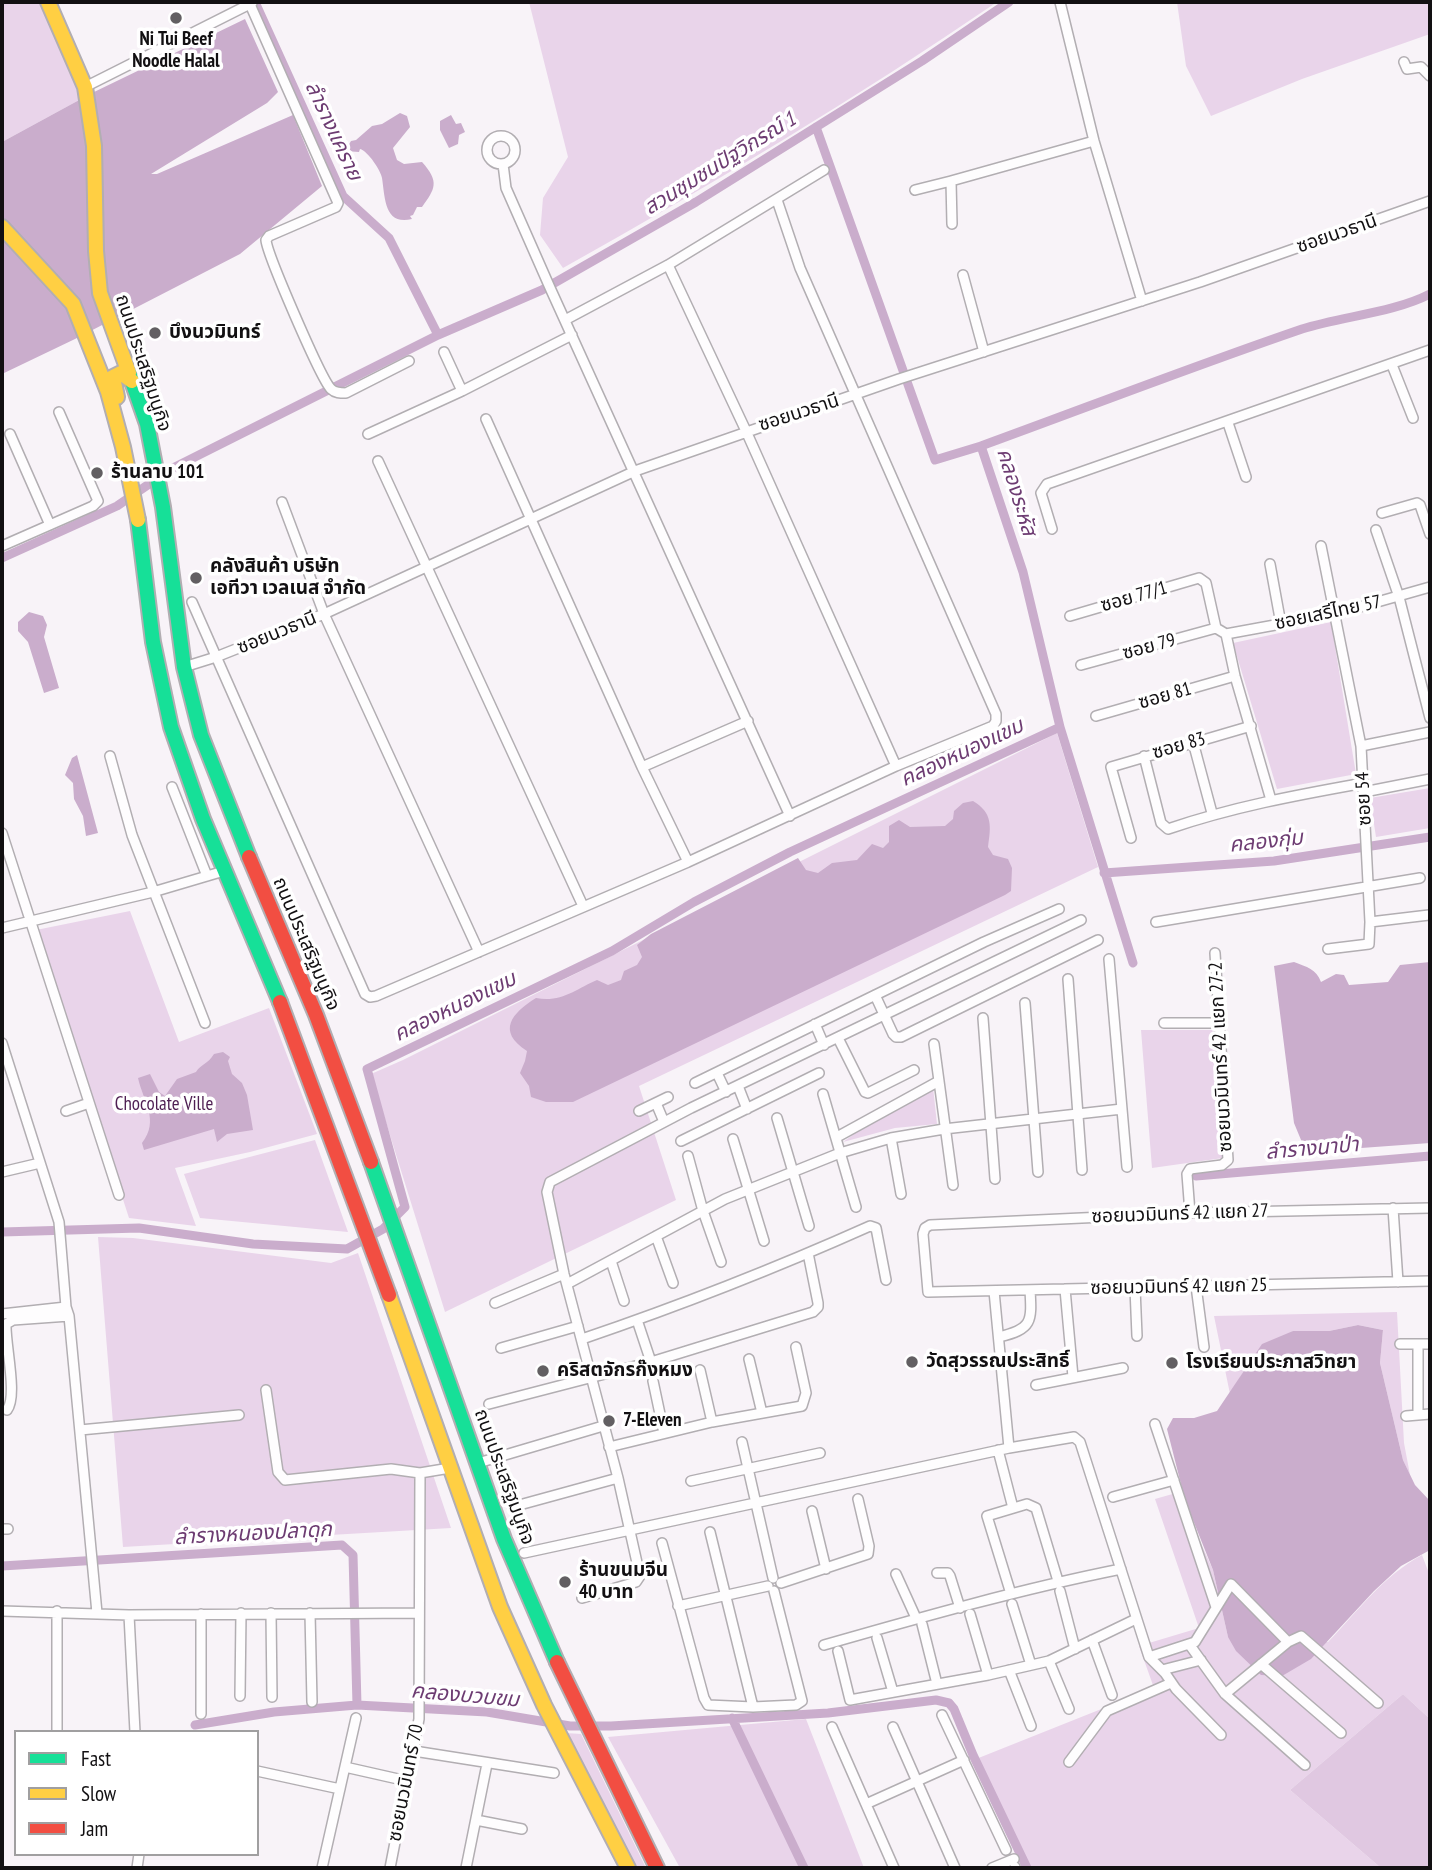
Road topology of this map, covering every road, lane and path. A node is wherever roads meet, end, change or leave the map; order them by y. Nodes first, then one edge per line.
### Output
1 (48, 2) edge
2 (1060, 2) edge
3 (252, 3) edge
4 (1404, 62) dead end
5 (1430, 76) edge
6 (85, 90) junction
7 (1094, 141) junction
8 (503, 164) dead end
9 (824, 170) dead end
10 (951, 181) junction
11 (915, 190) dead end
12 (777, 200) junction
13 (1430, 201) edge
14 (952, 224) dead end
15 (2, 228) edge
16 (668, 265) junction
17 (962, 275) dead end
18 (1142, 301) junction
19 (565, 320) junction
20 (572, 335) junction
21 (1430, 350) edge
22 (444, 352) dead end
23 (984, 352) junction
24 (409, 361) dead end
25 (1392, 365) junction
26 (132, 381) junction
27 (462, 391) junction
28 (854, 395) junction
29 (59, 412) dead end
30 (1413, 418) dead end
31 (486, 419) dead end
32 (1228, 423) junction
33 (746, 431) junction
34 (10, 433) dead end
35 (368, 434) dead end
36 (378, 461) dead end
37 (635, 471) junction
38 (1247, 477) dead end
39 (135, 496) junction
40 (282, 502) dead end
41 (1382, 513) dead end
42 (531, 517) junction
43 (50, 525) junction
44 (1052, 529) dead end
45 (1376, 530) dead end
46 (1430, 534) edge
47 (2, 546) edge
48 (1321, 546) dead end
49 (1270, 564) dead end
50 (426, 568) junction
51 (1430, 587) edge
52 (1399, 597) junction
53 (192, 602) dead end
54 (324, 614) junction
55 (1335, 614) junction
56 (1070, 616) dead end
57 (1282, 624) junction
58 (1216, 628) junction
59 (1226, 634) junction
60 (216, 657) junction
61 (1081, 666) dead end
62 (184, 667) junction
63 (1235, 676) junction
64 (1096, 716) dead end
65 (1430, 718) edge
66 (748, 722) junction
67 (1251, 726) junction
68 (1430, 732) edge
69 (1193, 742) junction
70 (1361, 746) junction
71 (110, 756) dead end
72 (1144, 756) junction
73 (896, 766) junction
74 (642, 767) junction
75 (1430, 779) edge
76 (172, 787) dead end
77 (1364, 788) junction
78 (1271, 800) junction
79 (1212, 813) junction
80 (790, 816) junction
81 (2, 833) edge
82 (1130, 838) dead end
83 (688, 862) junction
84 (225, 871) junction
85 (207, 876) junction
86 (1420, 878) dead end
87 (1368, 886) junction
88 (153, 892) junction
89 (583, 906) junction
90 (1059, 909) dead end
91 (1429, 915) edge
92 (1081, 920) dead end
93 (30, 921) junction
94 (1156, 922) dead end
95 (1370, 922) junction
96 (2, 928) edge
97 (1098, 940) dead end
98 (1328, 949) dead end
99 (479, 952) junction
100 (1215, 953) dead end
101 (1110, 959) dead end
102 (1068, 979) dead end
103 (875, 995) junction
104 (1025, 1003) dead end
105 (316, 1015) junction
106 (885, 1017) junction
107 (983, 1018) dead end
108 (205, 1023) dead end
109 (1164, 1023) dead end
110 (1218, 1023) junction
111 (815, 1024) junction
112 (291, 1028) junction
113 (838, 1038) junction
114 (2, 1043) edge
115 (934, 1044) dead end
116 (824, 1045) junction
117 (914, 1070) dead end
118 (717, 1073) junction
119 (819, 1073) dead end
120 (939, 1081) junction
121 (695, 1083) dead end
122 (738, 1086) junction
123 (726, 1092) junction
124 (823, 1094) dead end
125 (668, 1097) dead end
126 (89, 1103) junction
127 (656, 1103) junction
128 (747, 1109) junction
129 (1122, 1110) junction
130 (66, 1111) dead end
131 (639, 1111) dead end
132 (1078, 1114) junction
133 (777, 1118) dead end
134 (1034, 1118) junction
135 (664, 1122) junction
136 (991, 1123) junction
137 (944, 1129) junction
138 (837, 1137) junction
139 (891, 1138) junction
140 (733, 1139) dead end
141 (681, 1141) dead end
142 (840, 1153) junction
143 (688, 1156) dead end
144 (40, 1163) junction
145 (1127, 1167) dead end
146 (1082, 1170) dead end
147 (2, 1172) edge
148 (793, 1172) junction
149 (1038, 1172) dead end
150 (995, 1179) dead end
151 (953, 1185) dead end
152 (749, 1187) junction
153 (901, 1194) dead end
154 (119, 1195) dead end
155 (856, 1207) dead end
156 (1393, 1208) junction
157 (1430, 1208) edge
158 (703, 1211) junction
159 (1190, 1213) junction
160 (809, 1226) dead end
161 (656, 1236) junction
162 (764, 1241) dead end
163 (808, 1253) junction
164 (611, 1261) junction
165 (721, 1262) dead end
166 (566, 1279) junction
167 (886, 1280) dead end
168 (1430, 1281) edge
169 (1398, 1282) junction
170 (673, 1283) dead end
171 (1196, 1286) junction
172 (1135, 1288) junction
173 (1065, 1289) junction
174 (1030, 1290) junction
175 (995, 1291) junction
176 (928, 1292) joint
177 (624, 1301) dead end
178 (495, 1303) dead end
179 (68, 1312) junction
180 (2, 1314) edge
181 (637, 1320) junction
182 (578, 1326) junction
183 (1137, 1336) dead end
184 (999, 1337) junction
185 (582, 1339) junction
186 (1400, 1344) dead end
187 (1418, 1344) junction
188 (1430, 1344) edge
189 (796, 1347) dead end
190 (1204, 1347) dead end
191 (501, 1348) dead end
192 (749, 1359) dead end
193 (651, 1362) junction
194 (1123, 1368) dead end
195 (700, 1370) dead end
196 (1073, 1377) junction
197 (592, 1378) junction
198 (653, 1381) dead end
199 (1036, 1385) dead end
200 (265, 1390) dead end
201 (6, 1404) edge
202 (489, 1404) dead end
203 (762, 1413) junction
204 (239, 1415) dead end
205 (1418, 1415) junction
206 (1430, 1415) edge
207 (1406, 1416) dead end
208 (712, 1422) junction
209 (1155, 1424) dead end
210 (604, 1426) junction
211 (80, 1430) junction
212 (664, 1433) junction
213 (742, 1443) dead end
214 (609, 1447) junction
215 (1009, 1448) junction
216 (998, 1450) junction
217 (820, 1453) dead end
218 (478, 1462) junction
219 (450, 1468) junction
220 (748, 1469) junction
221 (420, 1473) junction
222 (618, 1478) junction
223 (1174, 1480) junction
224 (691, 1481) dead end
225 (1113, 1496) dead end
226 (858, 1499) dead end
227 (756, 1504) junction
228 (512, 1507) dead end
229 (1013, 1508) junction
230 (812, 1511) dead end
231 (629, 1530) junction
232 (710, 1532) dead end
233 (662, 1543) dead end
234 (524, 1553) dead end
235 (826, 1569) junction
236 (1121, 1569) junction
237 (937, 1573) dead end
238 (896, 1574) dead end
239 (774, 1585) junction
240 (1059, 1586) junction
241 (725, 1596) junction
242 (582, 1598) dead end
243 (1011, 1599) junction
244 (678, 1606) junction
245 (1216, 1607) junction
246 (960, 1608) junction
247 (2, 1611) edge
248 (57, 1611) junction
249 (97, 1613) junction
250 (241, 1613) junction
251 (271, 1613) junction
252 (310, 1613) junction
253 (419, 1613) junction
254 (201, 1614) junction
255 (970, 1614) dead end
256 (129, 1615) junction
257 (1136, 1619) junction
258 (919, 1621) junction
259 (877, 1638) dead end
260 (1092, 1640) junction
261 (1288, 1642) junction
262 (1189, 1644) junction
263 (824, 1645) dead end
264 (1075, 1648) junction
265 (838, 1651) dead end
266 (1149, 1657) junction
267 (1201, 1660) junction
268 (1049, 1661) junction
269 (1261, 1664) junction
270 (1031, 1665) junction
271 (1009, 1670) junction
272 (1162, 1670) junction
273 (988, 1675) junction
274 (937, 1684) junction
275 (1171, 1684) junction
276 (893, 1692) junction
277 (1226, 1693) junction
278 (1112, 1695) dead end
279 (240, 1696) dead end
280 (272, 1697) dead end
281 (312, 1702) dead end
282 (1378, 1703) dead end
283 (754, 1707) junction
284 (1069, 1709) dead end
285 (201, 1714) dead end
286 (942, 1715) dead end
287 (356, 1718) dead end
288 (1031, 1726) dead end
289 (832, 1727) dead end
290 (893, 1727) dead end
291 (57, 1730) edge
292 (135, 1730) edge
293 (1340, 1733) dead end
294 (1221, 1735) dead end
295 (414, 1751) junction
296 (964, 1760) junction
297 (1069, 1762) dead end
298 (487, 1764) junction
299 (1305, 1765) dead end
300 (345, 1768) junction
301 (259, 1771) edge
302 (554, 1773) dead end
303 (407, 1781) junction
304 (916, 1781) junction
305 (340, 1788) junction
306 (866, 1804) junction
307 (476, 1820) junction
308 (522, 1829) dead end
309 (1006, 1850) dead end
310 (1015, 1865) edge
311 (322, 1868) edge
312 (390, 1868) edge
313 (466, 1868) edge
314 (628, 1868) edge
315 (657, 1868) edge
316 (894, 1868) edge
317 (955, 1868) edge
318 (992, 1868) edge

1 - 6 main road, ถนนประเสริฐมนูกิจ
2 - 7 street
3 - 6 street
3 - 24 street
4 - 5 street
6 - 26 main road, ถนนประเสริฐมนูกิจ
7 - 10 street
7 - 18 street
8 - 19 street
9 - 12 street
10 - 11 street
10 - 14 street
12 - 16 street
12 - 28 street
13 - 18 street, ซอยนวธานี
15 - 39 main road
16 - 19 street
16 - 33 street
17 - 23 street
18 - 23 street, ซอยนวธานี
19 - 20 street
20 - 27 street
20 - 37 street
21 - 25 street
22 - 27 street
23 - 28 street, ซอยนวธานี
25 - 30 street
25 - 32 street
26 - 39 main road
26 - 62 main road, ถนนประเสริฐมนูกิจ
27 - 35 street
28 - 33 street, ซอยนวธานี
28 - 73 street
29 - 43 street
31 - 42 street
32 - 38 street
32 - 44 street
33 - 37 street, ซอยนวธานี
33 - 73 street
34 - 43 street
36 - 50 street
37 - 42 street, ซอยนวธานี
37 - 66 street
39 - 84 main road
40 - 54 street
41 - 46 street
42 - 50 street, ซอยนวธานี
42 - 74 street
43 - 47 street
45 - 52 street
48 - 55 street, ซอย 54
49 - 57 street
50 - 54 street, ซอยนวธานี
50 - 89 street
51 - 52 street, ซอยเสรีไทย 57
52 - 55 street, ซอยเสรีไทย 57
52 - 65 street
53 - 60 street
54 - 60 street, ซอยนวธานี
54 - 99 street
55 - 57 street, ซอยเสรีไทย 57
55 - 70 street, ซอย 54
56 - 58 street, ซอย 77/1
57 - 59 street, ซอยเสรีไทย 57
58 - 59 street
58 - 61 street, ซอย 79
59 - 63 street
60 - 62 street, ซอยนวธานี
60 - 99 street
62 - 105 main road, ถนนประเสริฐมนูกิจ
63 - 64 street, ซอย 81
63 - 67 street
66 - 74 street
66 - 80 street
67 - 69 street, ซอย 83
67 - 78 street
68 - 70 street
69 - 72 street, ซอย 83
69 - 79 street
70 - 77 street, ซอย 54
71 - 88 street
72 - 79 street
72 - 82 street, ซอย 83
73 - 80 street
74 - 83 street
75 - 77 street
76 - 85 street
77 - 78 street
77 - 87 street, ซอย 54
78 - 79 street
80 - 83 street
81 - 93 street
83 - 89 street
84 - 85 street
84 - 112 main road
85 - 88 street
86 - 87 street
87 - 94 street
87 - 95 street, ซอย 54
88 - 93 street
88 - 108 street
89 - 99 street
90 - 103 street
91 - 95 street
92 - 106 street
93 - 96 street
93 - 126 street
95 - 98 street
97 - 106 street
100 - 110 street, ซอยนวมินทร์ 42 แยก 27-2
101 - 129 street
102 - 132 street
103 - 106 street
103 - 111 street
104 - 134 street
105 - 112 main road
105 - 218 main road, ถนนประเสริฐมนูกิจ
106 - 113 street
107 - 136 street
109 - 110 street
110 - 159 street, ซอยนวมินทร์ 42 แยก 27-2
111 - 116 street
111 - 118 street
112 - 219 main road
113 - 116 street
113 - 117 street
114 - 144 street
115 - 120 street
116 - 122 street
118 - 121 street
118 - 123 street
119 - 128 street
120 - 137 street
120 - 138 street
122 - 123 street
122 - 128 street
123 - 135 street
124 - 138 street
125 - 127 street
126 - 130 street
126 - 154 street
127 - 131 street
127 - 135 street
128 - 141 street
129 - 132 street
129 - 145 street
132 - 134 street
132 - 146 street
133 - 148 street
134 - 136 street
134 - 149 street
135 - 166 street
136 - 137 street
136 - 150 street
137 - 139 street
137 - 151 street
138 - 142 street
139 - 142 street
139 - 153 street
140 - 152 street
142 - 148 street
142 - 155 street
143 - 158 street
144 - 147 street
144 - 179 street
148 - 152 street
148 - 160 street
152 - 158 street
152 - 162 street
156 - 157 street, ซอยนวมินทร์ 42 แยก 27
156 - 159 street, ซอยนวมินทร์ 42 แยก 27
156 - 169 street
158 - 161 street
158 - 165 street
159 - 176 street, ซอยนวมินทร์ 42 แยก 27
161 - 164 street
161 - 170 street
163 - 167 street
163 - 181 street
163 - 193 street
164 - 166 street
164 - 177 street
166 - 178 street
166 - 182 street
168 - 169 street, ซอยนวมินทร์ 42 แยก 25
169 - 171 street, ซอยนวมินทร์ 42 แยก 25
171 - 172 street, ซอยนวมินทร์ 42 แยก 25
171 - 190 street
172 - 173 street, ซอยนวมินทร์ 42 แยก 25
172 - 183 street
173 - 174 street, ซอยนวมินทร์ 42 แยก 25
173 - 196 street
174 - 175 street, ซอยนวมินทร์ 42 แยก 25
174 - 184 street
175 - 176 street, ซอยนวมินทร์ 42 แยก 25
175 - 184 street
179 - 180 street
179 - 201 street
179 - 211 street
181 - 185 street
181 - 193 street
182 - 185 street
182 - 191 street
184 - 215 street
185 - 197 street
186 - 187 street
187 - 188 street
187 - 205 street
189 - 203 street
192 - 203 street
193 - 197 street
194 - 196 street
195 - 208 street
196 - 199 street
197 - 202 street
197 - 210 street
198 - 212 street
200 - 221 street
203 - 208 street
204 - 211 street
205 - 206 street
205 - 207 street
208 - 212 street
209 - 223 street
210 - 214 street
210 - 218 street
211 - 249 street
212 - 214 street
213 - 220 street
214 - 222 street
215 - 216 street
215 - 236 street
216 - 227 street
216 - 229 street
217 - 220 street
218 - 315 main road, ถนนประเสริฐมนูกิจ
219 - 221 street
219 - 314 main road
220 - 224 street
220 - 227 street
221 - 253 street, ซอยนวมินทร์ 70
222 - 228 street
222 - 231 street
223 - 225 street
223 - 245 street
226 - 235 street
227 - 231 street
227 - 239 street
229 - 240 street
229 - 243 street
230 - 235 street
231 - 234 street
231 - 242 street
232 - 241 street
233 - 244 street
235 - 239 street
236 - 240 street
236 - 257 street
237 - 246 street
238 - 258 street
239 - 241 street
239 - 283 street
240 - 243 street
240 - 264 street
241 - 244 street
241 - 283 street
243 - 246 street
243 - 270 street
244 - 283 street
245 - 261 street
245 - 262 street
246 - 258 street
247 - 248 street
248 - 249 street
248 - 291 street
249 - 256 street
250 - 251 street
250 - 254 street
250 - 279 street
251 - 252 street
251 - 280 street
252 - 253 street
252 - 281 street
253 - 295 street, ซอยนวมินทร์ 70
254 - 256 street
254 - 285 street
255 - 273 street
256 - 292 street
257 - 260 street
257 - 266 street
258 - 263 street
258 - 274 street
259 - 276 street
260 - 264 street
260 - 278 street
261 - 269 street
261 - 282 street
262 - 266 street
262 - 267 street
264 - 268 street
265 - 276 street
266 - 272 street
267 - 272 street
267 - 277 street
268 - 270 street
268 - 284 street
269 - 277 street
269 - 293 street
270 - 271 street
271 - 273 street
271 - 288 street
272 - 275 street
273 - 274 street
274 - 276 street
275 - 294 street
275 - 297 street
277 - 299 street
286 - 296 street
287 - 300 street
289 - 306 street
290 - 304 street
295 - 298 street
295 - 303 street, ซอยนวมินทร์ 70
296 - 304 street
296 - 309 street
298 - 302 street
298 - 307 street
300 - 303 street
300 - 305 street
301 - 305 street
303 - 312 street, ซอยนวมินทร์ 70
304 - 306 street
304 - 317 street
305 - 311 street
306 - 316 street
307 - 308 street
307 - 313 street
310 - 318 street

